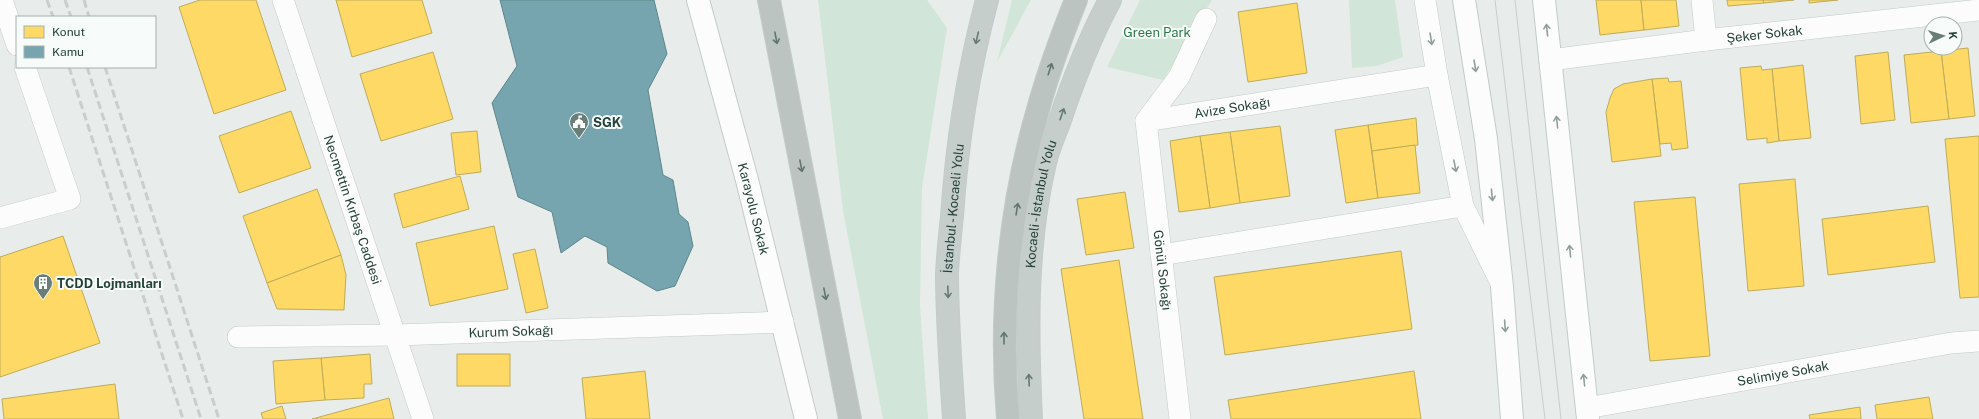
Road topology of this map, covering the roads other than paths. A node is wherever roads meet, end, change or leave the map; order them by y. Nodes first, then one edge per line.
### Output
1 (2, 0) edge
2 (283, 0) edge
3 (698, 0) edge
4 (769, 0) edge
5 (987, 0) edge
6 (1076, 0) edge
7 (1425, 0) edge
8 (1464, 0) edge
9 (1544, 0) edge
10 (1702, 0) edge
11 (1110, 1) edge
12 (1979, 10) edge
13 (1206, 19) dead end
14 (1706, 40) junction
15 (16, 42) edge
16 (0, 48) edge
17 (16, 48) edge
18 (1550, 60) junction
19 (25, 68) edge
20 (1437, 75) junction
21 (1146, 122) junction
22 (1463, 206) junction
23 (0, 218) edge
24 (1161, 255) junction
25 (1502, 287) junction
26 (783, 322) junction
27 (396, 335) junction
28 (238, 336) dead end
29 (1979, 341) edge
30 (1587, 414) edge
31 (423, 419) edge
32 (806, 419) edge
33 (850, 419) edge
34 (954, 419) edge
35 (1008, 419) edge
36 (1031, 419) edge
37 (1180, 419) edge
38 (1512, 419) edge

1 - 15 street
2 - 27 street, Necmettin Kırbaş Caddesi
3 - 26 main road, Karayolu Sokak
4 -> 33 highway
5 -> 34 highway, İstanbul - Kocaeli Yolu
35 -> 6 highway
7 -> 20 street
8 -> 25 main road
18 -> 9 main road
10 - 14 street
36 -> 11 highway, Kocaeli - İstanbul Yolu
12 - 14 street, Şeker Sokak
13 - 21 street
14 - 18 street, Şeker Sokak
16 - 17 street
30 -> 18 main road
19 - 23 street
20 - 21 street, Avize Sokağı
20 -> 22 street
21 - 24 street, Gönül Sokağı
22 - 24 street
22 - 25 street
24 - 37 street, Gönül Sokağı
25 -> 38 main road
26 - 27 street, Kurum Sokağı
26 - 32 main road, Karayolu Sokak
27 - 28 street, Kurum Sokağı
27 - 31 street, Necmettin Kırbaş Caddesi
29 - 30 street, Selimiye Sokak

